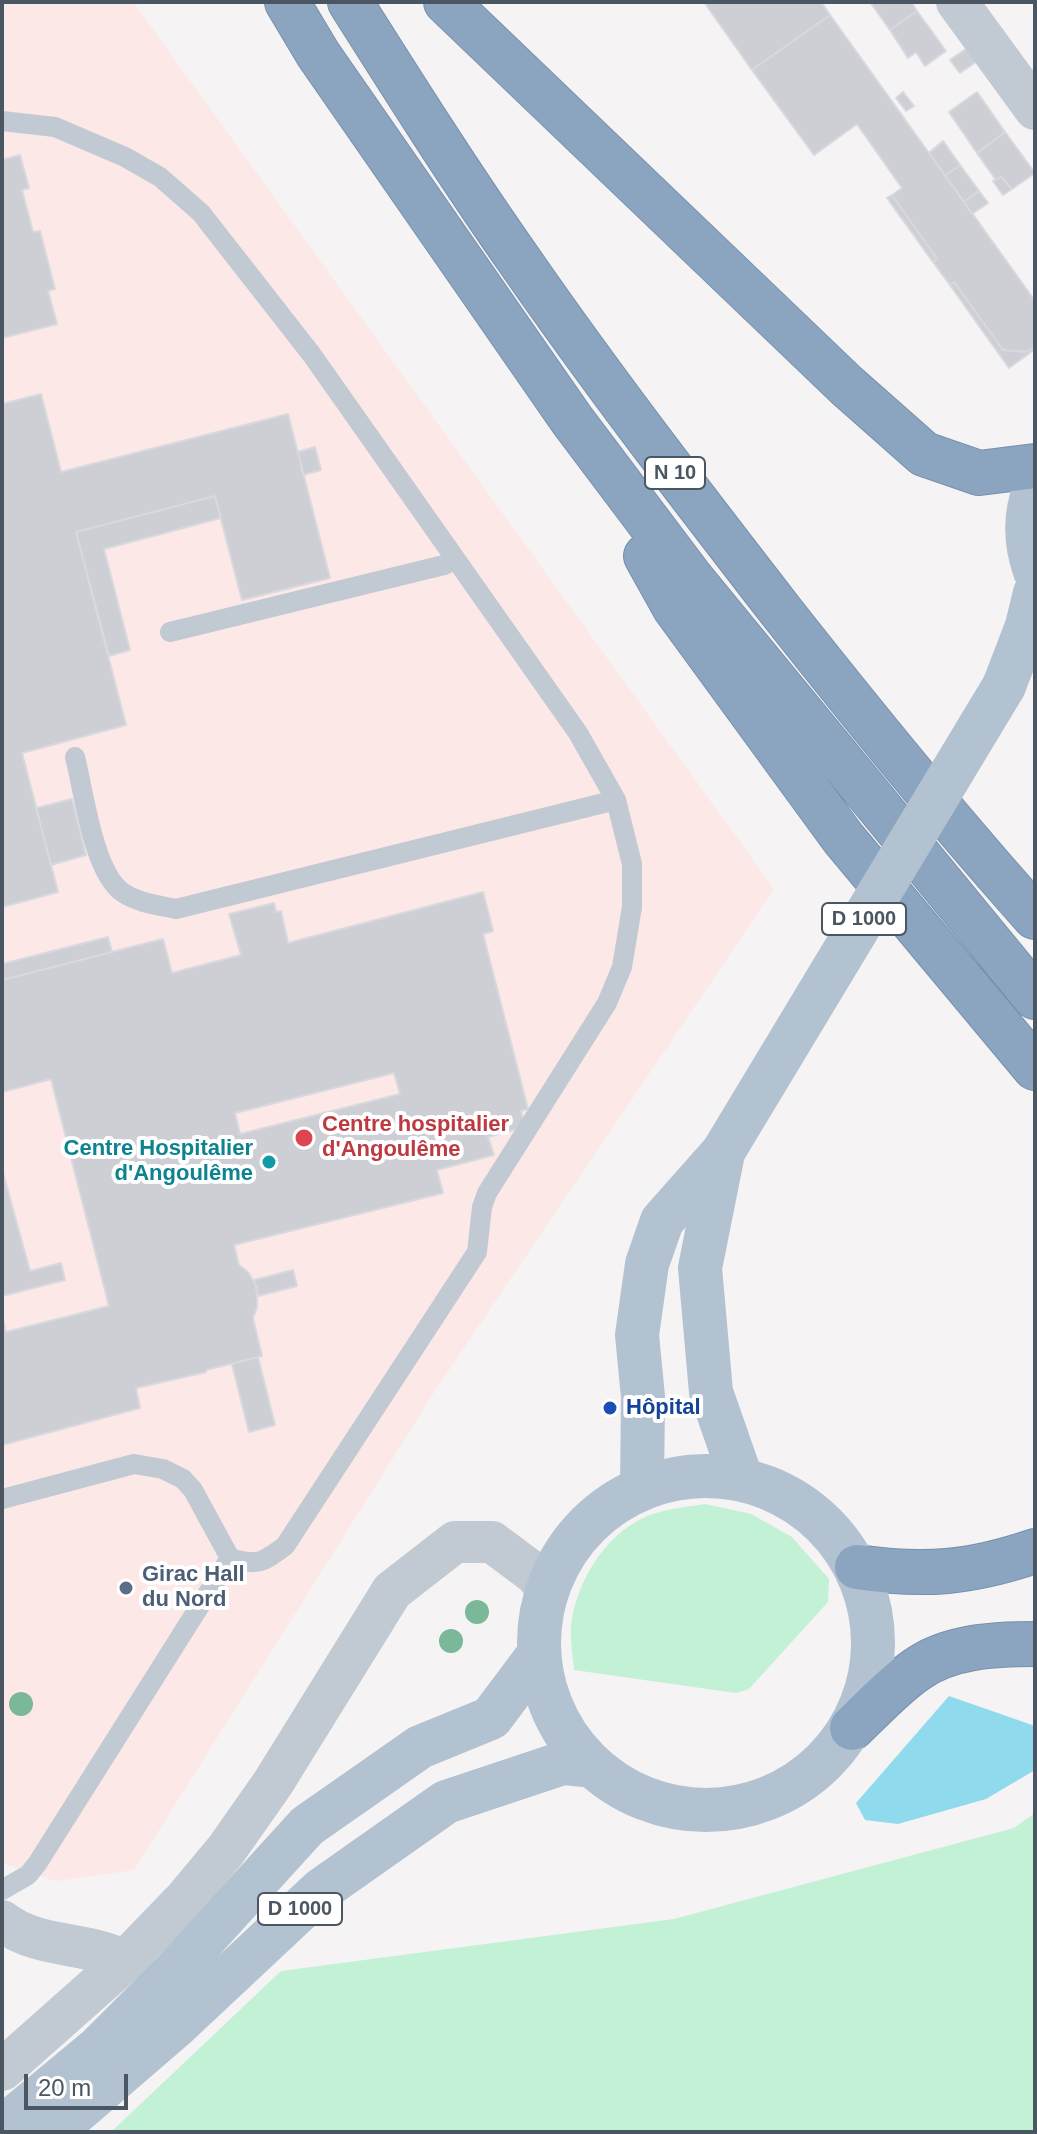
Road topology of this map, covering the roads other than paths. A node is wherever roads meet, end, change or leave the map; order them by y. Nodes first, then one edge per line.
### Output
1 (287, 2) edge
2 (350, 2) edge
3 (446, 2) edge
4 (957, 2) edge
5 (1035, 109) edge
6 (2, 121) edge
7 (572, 420) junction
8 (1035, 466) edge
9 (1035, 488) edge
10 (454, 560) junction
11 (1035, 571) edge
12 (1035, 593) edge
13 (170, 632) dead end
14 (1019, 677) edge
15 (75, 757) dead end
16 (616, 800) junction
17 (1035, 917) edge
18 (1035, 997) edge
19 (1035, 1068) edge
20 (723, 1152) junction
21 (741, 1478) junction
22 (642, 1488) junction
23 (2, 1499) edge
24 (1035, 1551) edge
25 (230, 1558) junction
26 (857, 1567) junction
27 (547, 1589) junction
28 (1035, 1644) edge
29 (539, 1654) junction
30 (852, 1728) junction
31 (591, 1766) junction
32 (2, 1890) edge
33 (2, 1921) edge
34 (125, 1961) junction
35 (2, 2070) edge
36 (2, 2128) edge
37 (53, 2132) edge

1 - 7 highway, N 10
2 - 17 highway, N 10
3 - 8 highway
4 - 5 street
6 - 10 lane
7 - 18 highway, N 10
7 - 19 highway
9 - 11 main road
10 - 13 lane
10 - 16 lane
12 - 14 main road, D 1000
14 - 20 main road, D 1000, bridge
15 - 16 lane
16 - 25 lane
20 - 21 main road, D 1000
20 - 22 main road, D 1000
21 - 22 main road
21 - 26 main road
22 - 27 main road
23 - 25 lane
24 - 26 highway
25 - 32 lane
26 - 30 main road
27 - 29 main road
27 - 34 street
28 - 30 highway
29 - 31 main road
29 - 36 main road, D 1000
30 - 31 main road
31 - 37 main road, D 1000
33 - 34 street
34 - 35 street

